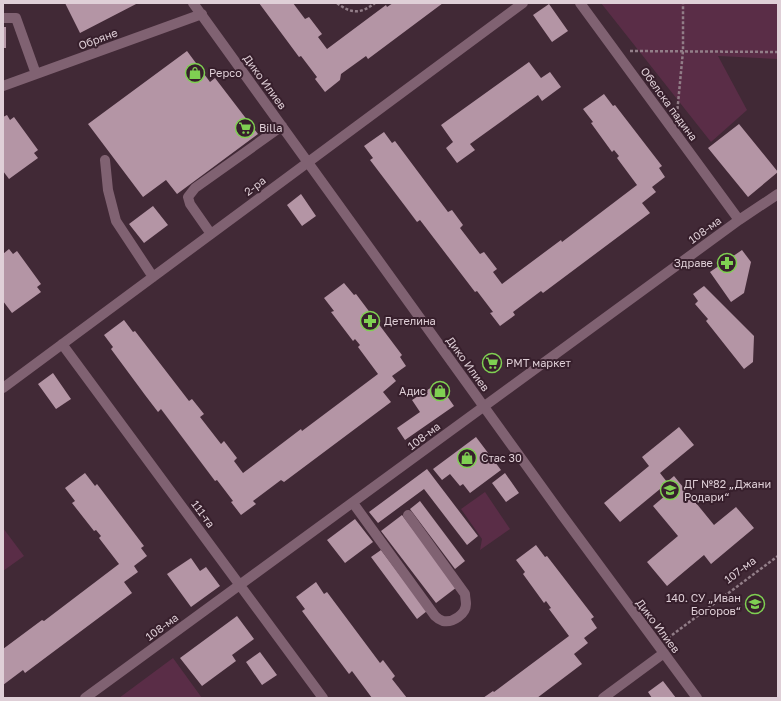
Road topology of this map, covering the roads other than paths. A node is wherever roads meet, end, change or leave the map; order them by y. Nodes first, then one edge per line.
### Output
1 (193, 3) edge
2 (523, 3) edge
3 (580, 3) edge
4 (202, 14) junction
5 (3, 18) edge
6 (36, 74) junction
7 (3, 86) edge
8 (282, 126) junction
9 (105, 160) dead end
10 (307, 162) junction
11 (778, 194) edge
12 (739, 220) junction
13 (211, 234) junction
14 (153, 277) junction
15 (62, 344) junction
16 (3, 388) edge
17 (483, 406) junction
18 (354, 503) junction
19 (408, 515) dead end
20 (240, 585) junction
21 (661, 649) junction
22 (85, 698) edge
23 (323, 698) edge
24 (604, 698) edge
25 (697, 698) edge

1 - 4 street, Дико Илиев
2 - 10 street, 2-ра
3 - 12 street, Обелска падина
4 - 6 street, Обряне
4 - 8 street, Дико Илиев
5 - 6 street
6 - 7 street, Обряне
8 - 10 street, Дико Илиев
8 - 13 street
9 - 14 street
10 - 13 street, 2-ра
10 - 17 street, Дико Илиев
11 - 12 street, 108-ма
12 - 17 street, 108-ма
13 - 14 street, 2-ра
14 - 15 street, 2-ра
15 - 16 street, 2-ра
15 - 20 street, 111-та
17 - 18 street, 108-ма
17 - 21 street, Дико Илиев
18 - 19 street
18 - 20 street, 108-ма
20 - 22 street, 108-ма
20 - 23 street, 111-та
21 - 24 street
21 - 25 street, Дико Илиев

